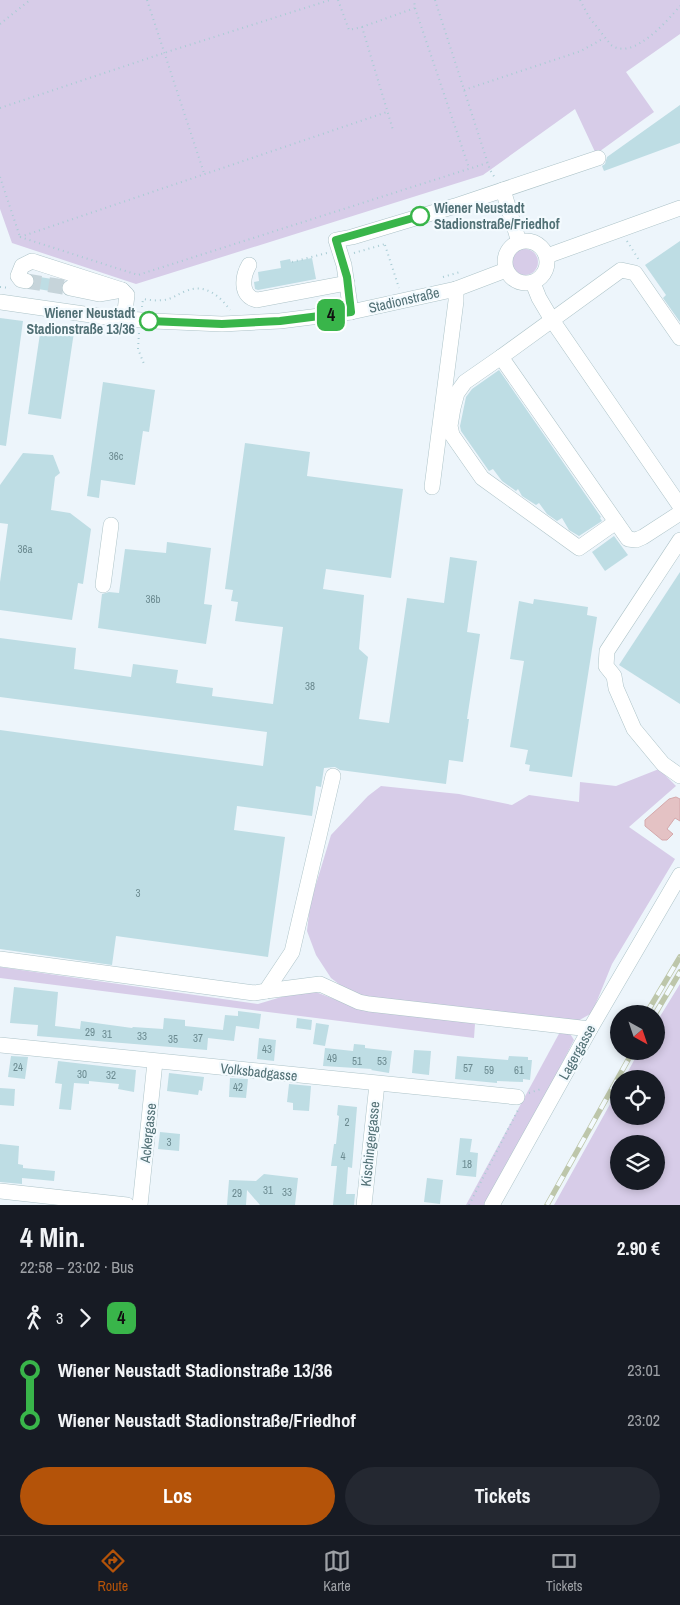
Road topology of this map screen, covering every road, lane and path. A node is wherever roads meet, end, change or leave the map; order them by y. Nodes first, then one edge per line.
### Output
1 (30, 0) edge
2 (146, 0) edge
3 (330, 0) edge
4 (338, 0) edge
5 (414, 0) edge
6 (435, 0) edge
7 (580, 0) edge
8 (680, 6) edge
9 (415, 8) junction
10 (0, 24) edge
11 (362, 27) junction
12 (604, 38) junction
13 (164, 53) junction
14 (464, 90) junction
15 (0, 108) edge
16 (387, 112) junction
17 (394, 130) dead end
18 (598, 158) dead end
19 (487, 163) junction
20 (469, 168) junction
21 (204, 174) junction
22 (0, 177) edge
23 (502, 190) junction
24 (680, 208) edge
25 (380, 228) junction
26 (20, 236) junction
27 (627, 241) dead end
28 (519, 242) junction
29 (547, 256) junction
30 (249, 265) dead end
31 (506, 270) junction
32 (635, 273) junction
33 (26, 281) dead end
34 (533, 282) junction
35 (347, 284) junction
36 (70, 288) tunnel mouth
37 (399, 288) dead end
38 (456, 289) junction
39 (122, 290) junction
40 (0, 302) edge
41 (142, 309) dead end
42 (230, 310) dead end
43 (351, 312) junction
44 (124, 319) junction
45 (552, 320) junction
46 (139, 333) dead end
47 (680, 338) edge
48 (500, 356) junction
49 (144, 364) dead end
50 (432, 486) dead end
51 (680, 506) edge
52 (680, 513) edge
53 (616, 522) junction
54 (111, 525) dead end
55 (680, 540) edge
56 (103, 585) dead end
57 (333, 776) dead end
58 (680, 776) edge
59 (680, 875) edge
60 (0, 959) edge
61 (266, 991) junction
62 (590, 1029) junction
63 (0, 1045) edge
64 (155, 1062) junction
65 (560, 1082) junction
66 (377, 1084) junction
67 (518, 1102) junction
68 (0, 1192) edge
69 (127, 1205) edge
70 (140, 1205) edge
71 (364, 1205) edge
72 (469, 1205) edge
73 (492, 1205) edge

1 - 10 path
2 - 13 path
3 - 13 path
4 - 11 path
5 - 9 path
6 - 14 path
7 - 12 path
8 - 12 path
9 - 11 path
9 - 20 path
11 - 16 path
12 - 14 path
13 - 15 path
13 - 21 path
14 - 19 path
16 - 17 path
16 - 21 path
18 - 23 street
19 - 20 path
19 - 23 path
20 - 26 path
21 - 26 path
22 - 26 path
23 - 25 street
23 - 28 street
24 - 29 street
25 - 35 street
25 - 37 path
27 - 32 path
28 - 29 street
28 - 31 street
29 - 34 street
30 - 35 street
31 - 34 street
31 - 38 street, Stadionstraße
32 - 45 street
32 - 47 street
33 - 39 street
34 - 45 street
35 - 43 street
36 - 39 street
38 - 43 street, Stadionstraße
38 - 50 street
39 - 44 street
40 - 44 street, Stadionstraße
41 - 42 path
43 - 44 street, Stadionstraße
45 - 48 street
45 - 51 street
46 - 49 path
48 - 53 street
48 - 53 street
52 - 53 street
54 - 56 street
55 - 58 street
57 - 61 street
59 - 62 street, Lagergasse
60 - 61 street
61 - 62 street
62 - 65 street, Lagergasse
63 - 64 street, Volksbadgasse
64 - 66 street, Volksbadgasse
64 - 70 street, Ackergasse
65 - 67 path
65 - 73 street, Lagergasse
66 - 67 street, Volksbadgasse
66 - 71 street, Kischingergasse
67 - 72 path
68 - 69 street

